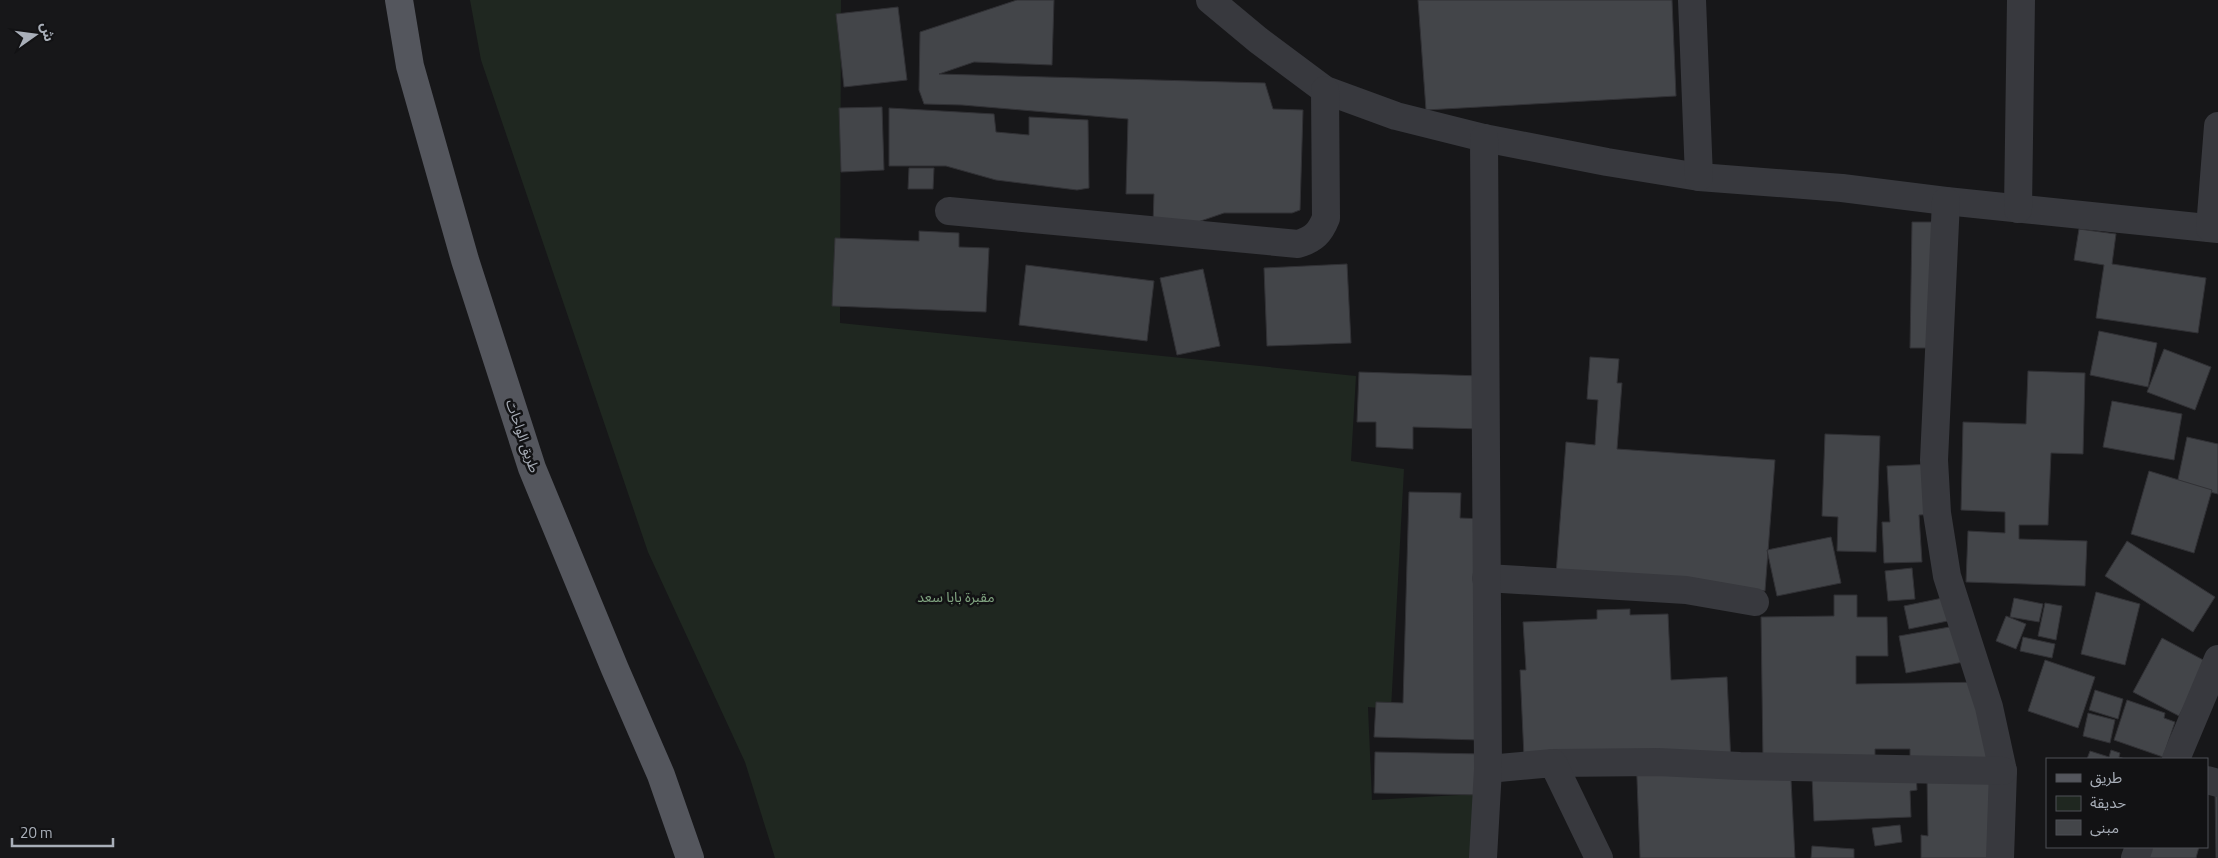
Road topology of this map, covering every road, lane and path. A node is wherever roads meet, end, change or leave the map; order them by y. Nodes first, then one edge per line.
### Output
1 (399, 0) edge
2 (1210, 0) edge
3 (1692, 0) edge
4 (2021, 0) edge
5 (1325, 90) junction
6 (2218, 126) edge
7 (1484, 138) junction
8 (1699, 177) junction
9 (1946, 201) junction
10 (2018, 209) junction
11 (949, 211) dead end
12 (2214, 228) edge
13 (1486, 578) junction
14 (1755, 602) dead end
15 (2218, 659) edge
16 (2176, 758) edge
17 (1553, 763) junction
18 (1488, 769) junction
19 (2003, 771) junction
20 (690, 858) edge
21 (1483, 858) edge
22 (1599, 858) edge
23 (2000, 858) edge

1 - 20 main road, طريق الواحات
2 - 5 street
3 - 8 street
4 - 10 street
5 - 7 street
5 - 11 street
6 - 12 street
7 - 8 street
7 - 13 street
8 - 9 street
9 - 10 street
9 - 19 street
10 - 12 street
13 - 14 street
13 - 18 street
15 - 16 street
17 - 18 street
17 - 19 street
17 - 22 street
18 - 21 street
19 - 23 street

